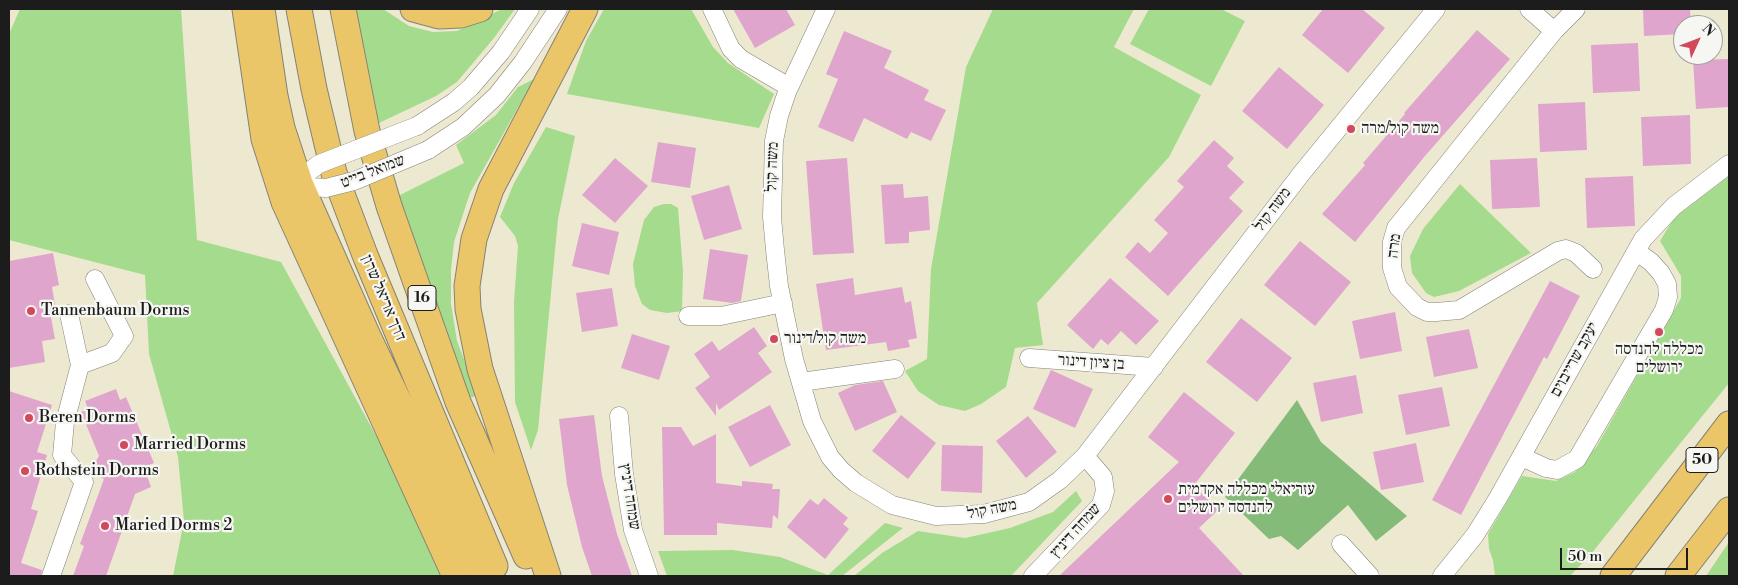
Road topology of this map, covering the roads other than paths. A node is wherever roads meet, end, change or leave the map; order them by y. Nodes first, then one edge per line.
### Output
1 (245, 9) edge
2 (262, 9) edge
3 (299, 9) edge
4 (343, 9) edge
5 (413, 9) edge
6 (480, 9) edge
7 (530, 9) edge
8 (558, 9) edge
9 (585, 9) edge
10 (712, 9) edge
11 (826, 9) edge
12 (1436, 9) edge
13 (1529, 9) edge
14 (1576, 9) edge
15 (1554, 31) junction
16 (789, 87) junction
17 (1729, 164) edge
18 (300, 183) junction
19 (1636, 251) junction
20 (1593, 269) dead end
21 (95, 279) dead end
22 (783, 303) junction
23 (69, 314) dead end
24 (688, 316) dead end
25 (1029, 358) dead end
26 (80, 365) junction
27 (1154, 367) junction
28 (895, 369) dead end
29 (388, 380) junction
30 (801, 382) junction
31 (620, 416) dead end
32 (1729, 424) edge
33 (1085, 456) junction
34 (1522, 457) junction
35 (1675, 496) junction
36 (1729, 510) edge
37 (1341, 544) dead end
38 (51, 576) edge
39 (455, 576) edge
40 (471, 576) edge
41 (482, 576) edge
42 (499, 576) edge
43 (535, 576) edge
44 (548, 576) edge
45 (649, 576) edge
46 (1033, 576) edge
47 (1370, 576) edge
48 (1442, 576) edge
49 (1595, 576) edge
50 (1614, 576) edge
51 (1678, 576) edge

1 - 39 highway
2 - 18 highway
3 - 42 highway, דרך אריאל שרון / 16
4 - 43 highway, דרך אריאל שרון / 16
5 - 6 highway
7 - 18 street, שמואל בייט, bridge
8 - 18 street, שמואל בייט, bridge
9 - 44 highway
10 - 16 street
11 - 16 street, משה קול
12 - 27 street, משה קול
13 - 15 street
14 - 15 street, מרה
15 - 20 street, מרה
16 - 22 street, משה קול
17 - 19 street, יעקב שרייבוים
18 - 29 highway
19 - 34 street, יעקב שרייבוים
19 - 34 street
21 - 26 street
22 - 24 street
22 - 30 street, משה קול
23 - 26 street
25 - 27 street, בן ציון דינור
26 - 38 street
27 - 33 street, משה קול
28 - 30 street
29 - 40 highway
29 - 41 highway
30 - 33 street, משה קול
31 - 45 street, שמחה דיניץ
32 - 35 highway, 50
33 - 46 street, שמחה דיניץ
34 - 48 street, יעקב שרייבוים
35 - 49 highway
35 - 50 highway, 50
36 - 51 highway
37 - 47 street

